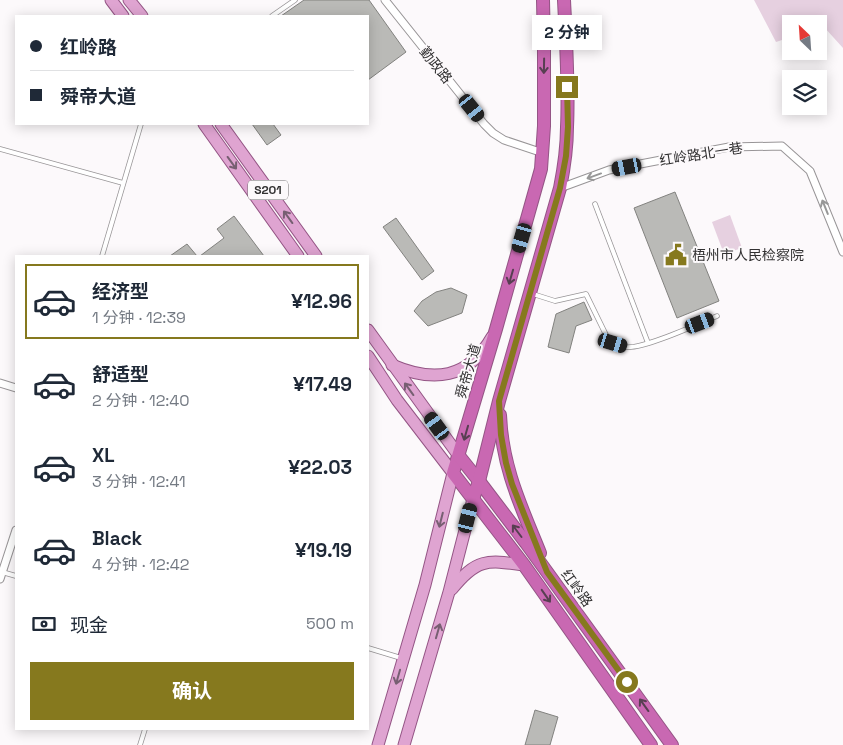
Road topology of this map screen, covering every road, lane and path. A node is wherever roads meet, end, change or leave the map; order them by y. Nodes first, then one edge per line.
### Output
1 (111, 0) edge
2 (129, 0) edge
3 (295, 0) edge
4 (385, 0) edge
5 (543, 0) edge
6 (564, 0) edge
7 (123, 15) edge
8 (141, 15) edge
9 (273, 15) edge
10 (141, 125) edge
11 (205, 125) edge
12 (222, 125) edge
13 (0, 149) edge
14 (543, 153) junction
15 (123, 183) junction
16 (560, 188) junction
17 (595, 204) dead end
18 (843, 252) edge
19 (102, 255) edge
20 (297, 255) edge
21 (315, 255) edge
22 (530, 294) junction
23 (717, 316) dead end
24 (496, 329) junction
25 (369, 331) edge
26 (648, 343) junction
27 (369, 359) edge
28 (392, 365) junction
29 (0, 383) edge
30 (15, 388) edge
31 (499, 401) junction
32 (459, 456) junction
33 (453, 473) junction
34 (479, 480) junction
35 (473, 499) junction
36 (15, 533) edge
37 (524, 565) junction
38 (547, 572) junction
39 (1, 575) edge
40 (15, 576) edge
41 (449, 592) junction
42 (369, 648) edge
43 (403, 659) junction
44 (145, 730) edge
45 (140, 745) edge
46 (378, 745) edge
47 (404, 745) edge
48 (651, 745) edge
49 (672, 745) edge

1 - 7 main road
2 - 8 main road
3 - 9 lane
4 - 14 street, 勤政路
5 -> 14 highway, 舜帝大道
6 - 16 highway
10 - 15 lane
11 -> 20 main road, S201
21 -> 12 main road, S201
13 - 15 lane
14 -> 24 highway, 舜帝大道
15 - 19 lane
18 -> 16 street, 红岭路北一巷
16 - 22 highway
17 - 26 lane
22 - 26 lane
22 - 31 highway
23 - 26 lane
24 - 28 main road
24 -> 32 highway, 舜帝大道
25 - 28 main road, 红岭路
27 - 33 main road
32 -> 28 main road, 红岭路
29 - 30 street
31 - 34 highway
31 - 38 highway
32 - 33 highway, 舜帝大道
32 - 34 highway, 红岭路
33 - 35 highway
33 -> 43 main road, 舜帝大道
34 - 35 highway
38 -> 34 highway, 红岭路
35 - 37 highway
35 - 41 main road
36 - 39 street
37 - 41 main road
37 -> 48 highway
49 -> 38 highway, 红岭路
39 - 40 lane
47 -> 41 main road
42 - 43 lane
43 -> 46 main road, 舜帝大道
44 - 45 lane

